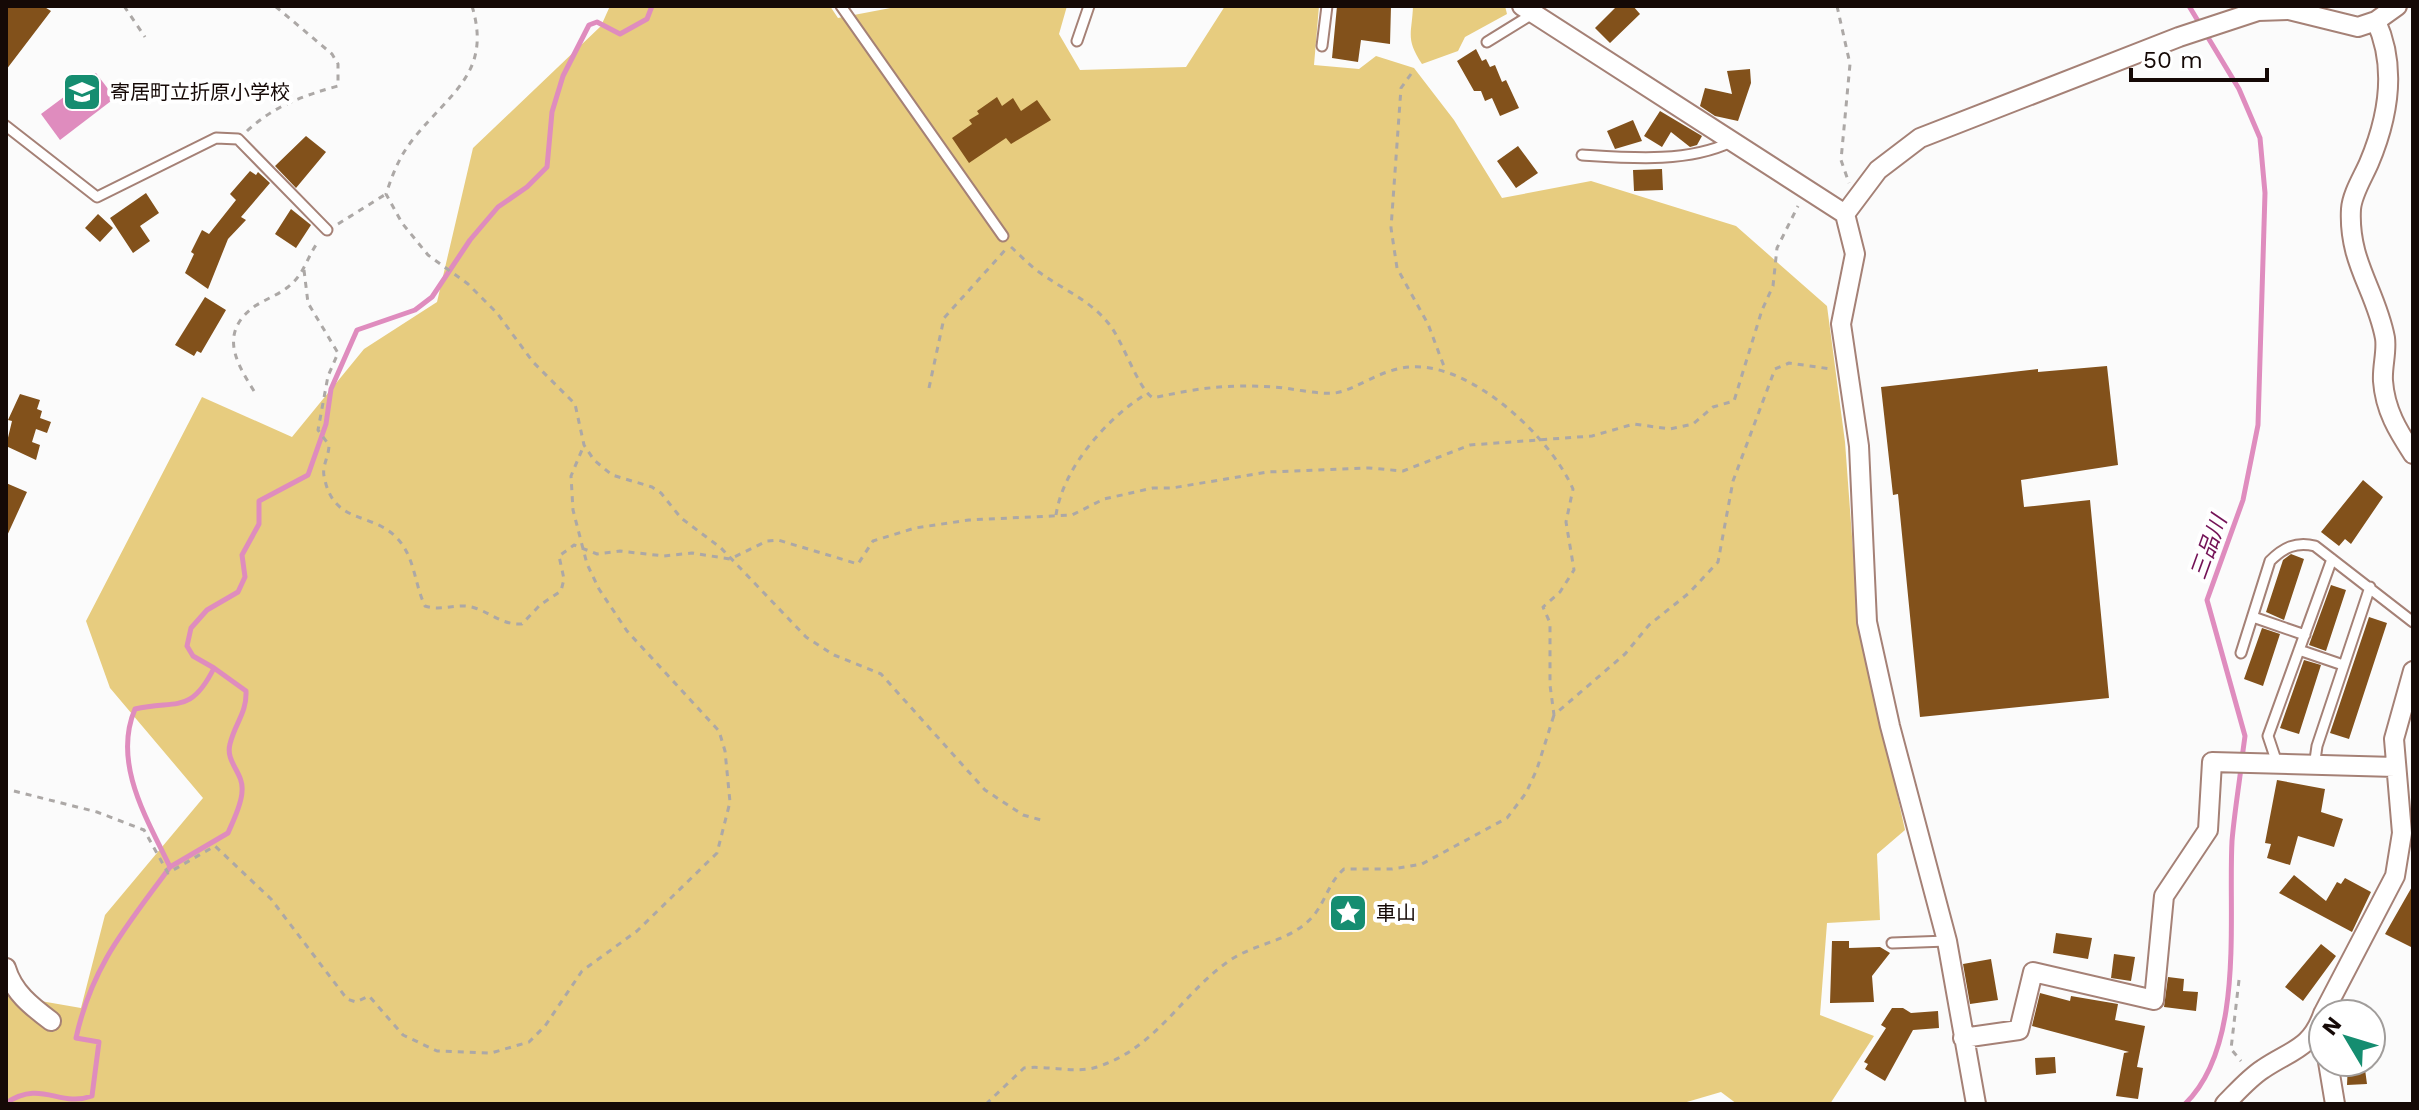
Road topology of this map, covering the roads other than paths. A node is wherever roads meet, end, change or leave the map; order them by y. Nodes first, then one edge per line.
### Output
1 (841, 6) edge
2 (1089, 6) edge
3 (1327, 6) edge
4 (2397, 6) edge
5 (1528, 10) edge
6 (2376, 21) junction
7 (1077, 41) dead end
8 (1487, 42) dead end
9 (1322, 46) dead end
10 (6, 126) edge
11 (1734, 141) junction
12 (1582, 155) dead end
13 (1845, 214) junction
14 (327, 230) road end
15 (1003, 236) dead end
16 (2413, 454) edge
17 (2332, 559) junction
18 (2370, 587) junction
19 (2253, 617) junction
20 (2413, 622) edge
21 (2305, 635) junction
22 (2299, 650) junction
23 (2241, 653) dead end
24 (2343, 665) junction
25 (2413, 671) edge
26 (2278, 766) junction
27 (2314, 767) junction
28 (2395, 767) junction
29 (2406, 785) edge
30 (2395, 876) junction
31 (2413, 885) edge
32 (1947, 941) junction
33 (1892, 943) dead end
34 (6, 968) edge
35 (2331, 998) edge
36 (51, 1021) dead end
37 (1963, 1038) junction
38 (2307, 1047) edge
39 (2331, 1078) edge
40 (1976, 1104) edge
41 (2225, 1104) edge
42 (2335, 1104) edge

1 - 15 lane
2 - 7 lane
3 - 9 lane
4 - 6 street
5 - 8 lane
5 - 11 street
6 - 13 street
6 - 16 street
10 - 14 lane
11 - 12 lane
11 - 13 street
13 - 32 street
17 - 18 lane
17 - 19 lane
17 - 21 lane
18 - 20 lane
18 - 24 lane
19 - 21 lane
19 - 23 lane
21 - 22 lane
22 - 24 lane
22 - 26 lane
24 - 27 lane
25 - 28 street
26 - 27 street
26 - 37 street
27 - 28 street
28 - 29 street
29 - 30 street
30 - 31 street
30 - 35 street
32 - 33 lane
32 - 37 street
34 - 36 street
37 - 40 street
38 - 41 street
39 - 42 street

